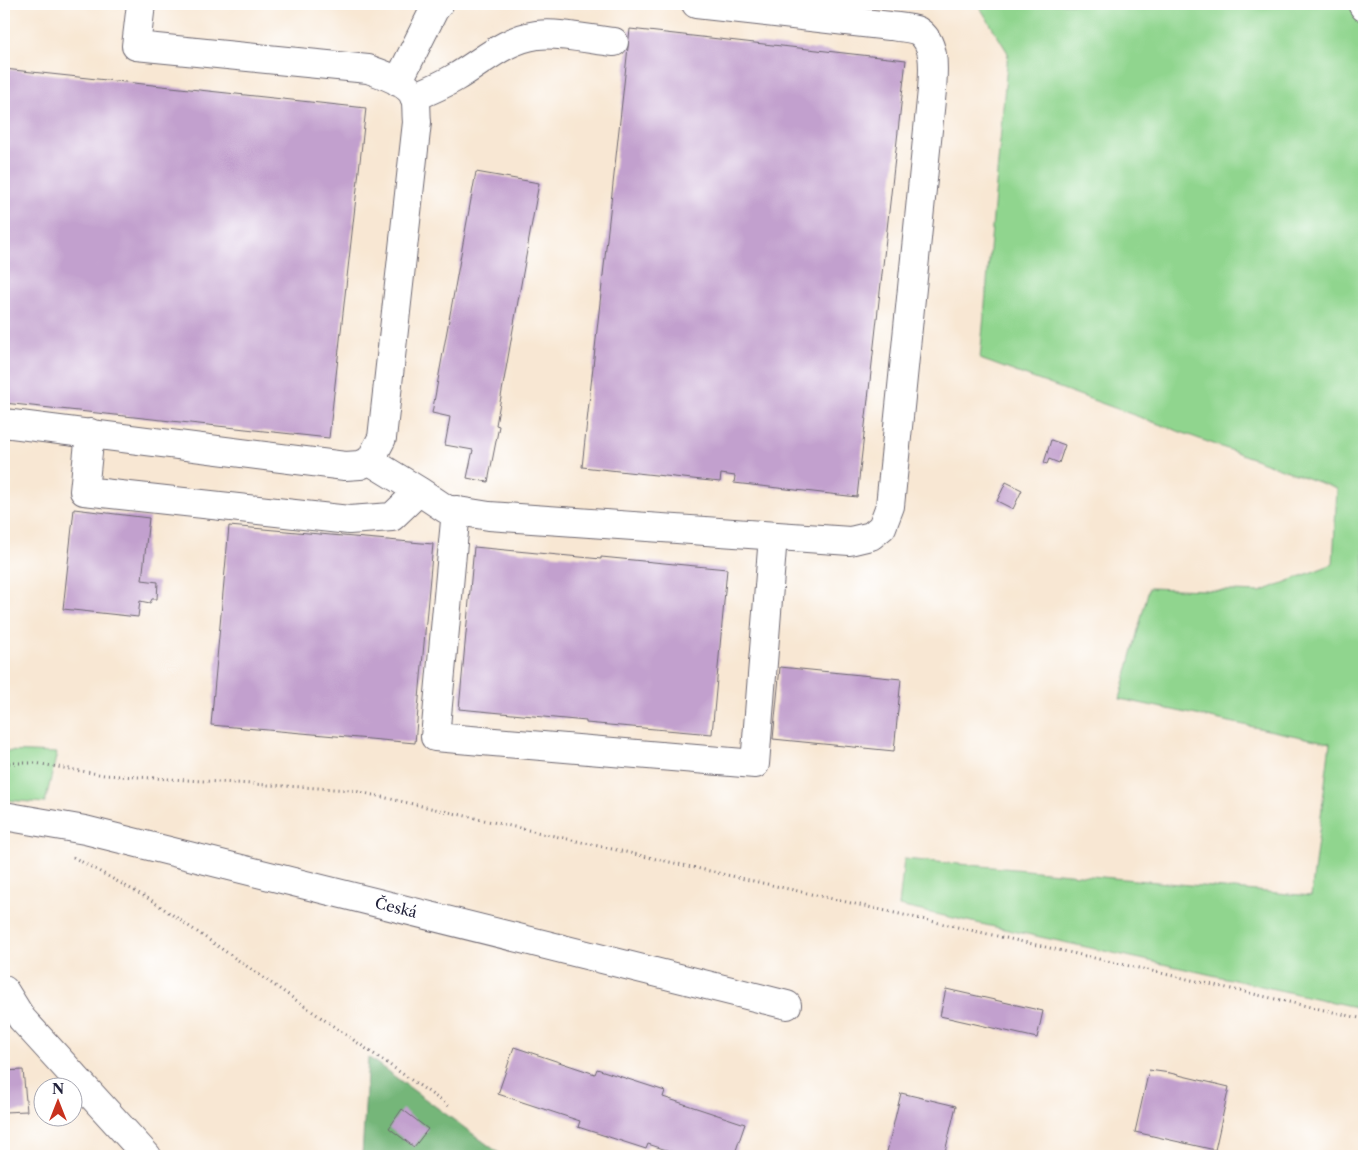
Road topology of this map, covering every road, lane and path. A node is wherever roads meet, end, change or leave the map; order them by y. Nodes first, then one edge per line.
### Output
1 (141, 4) edge
2 (439, 4) edge
3 (696, 4) edge
4 (1362, 4) edge
5 (1364, 7) edge
6 (614, 42) dead end
7 (406, 90) junction
8 (4, 423) edge
9 (90, 433) junction
10 (370, 461) junction
11 (419, 490) junction
12 (456, 510) junction
13 (773, 536) junction
14 (4, 763) edge
15 (4, 816) edge
16 (64, 853) dead end
17 (4, 990) edge
18 (787, 1005) dead end
19 (13, 1019) edge
20 (1364, 1019) edge
21 (449, 1106) dead end
22 (147, 1156) edge

1 - 7 street
2 - 7 street
3 - 13 street
4 - 5 street
6 - 7 street
7 - 10 street
8 - 9 street
9 - 10 street
9 - 11 street
10 - 11 street
11 - 12 street
12 - 13 street
12 - 13 street
14 - 20 path
15 - 18 street, Česká
16 - 21 path
17 - 19 street
19 - 22 street

